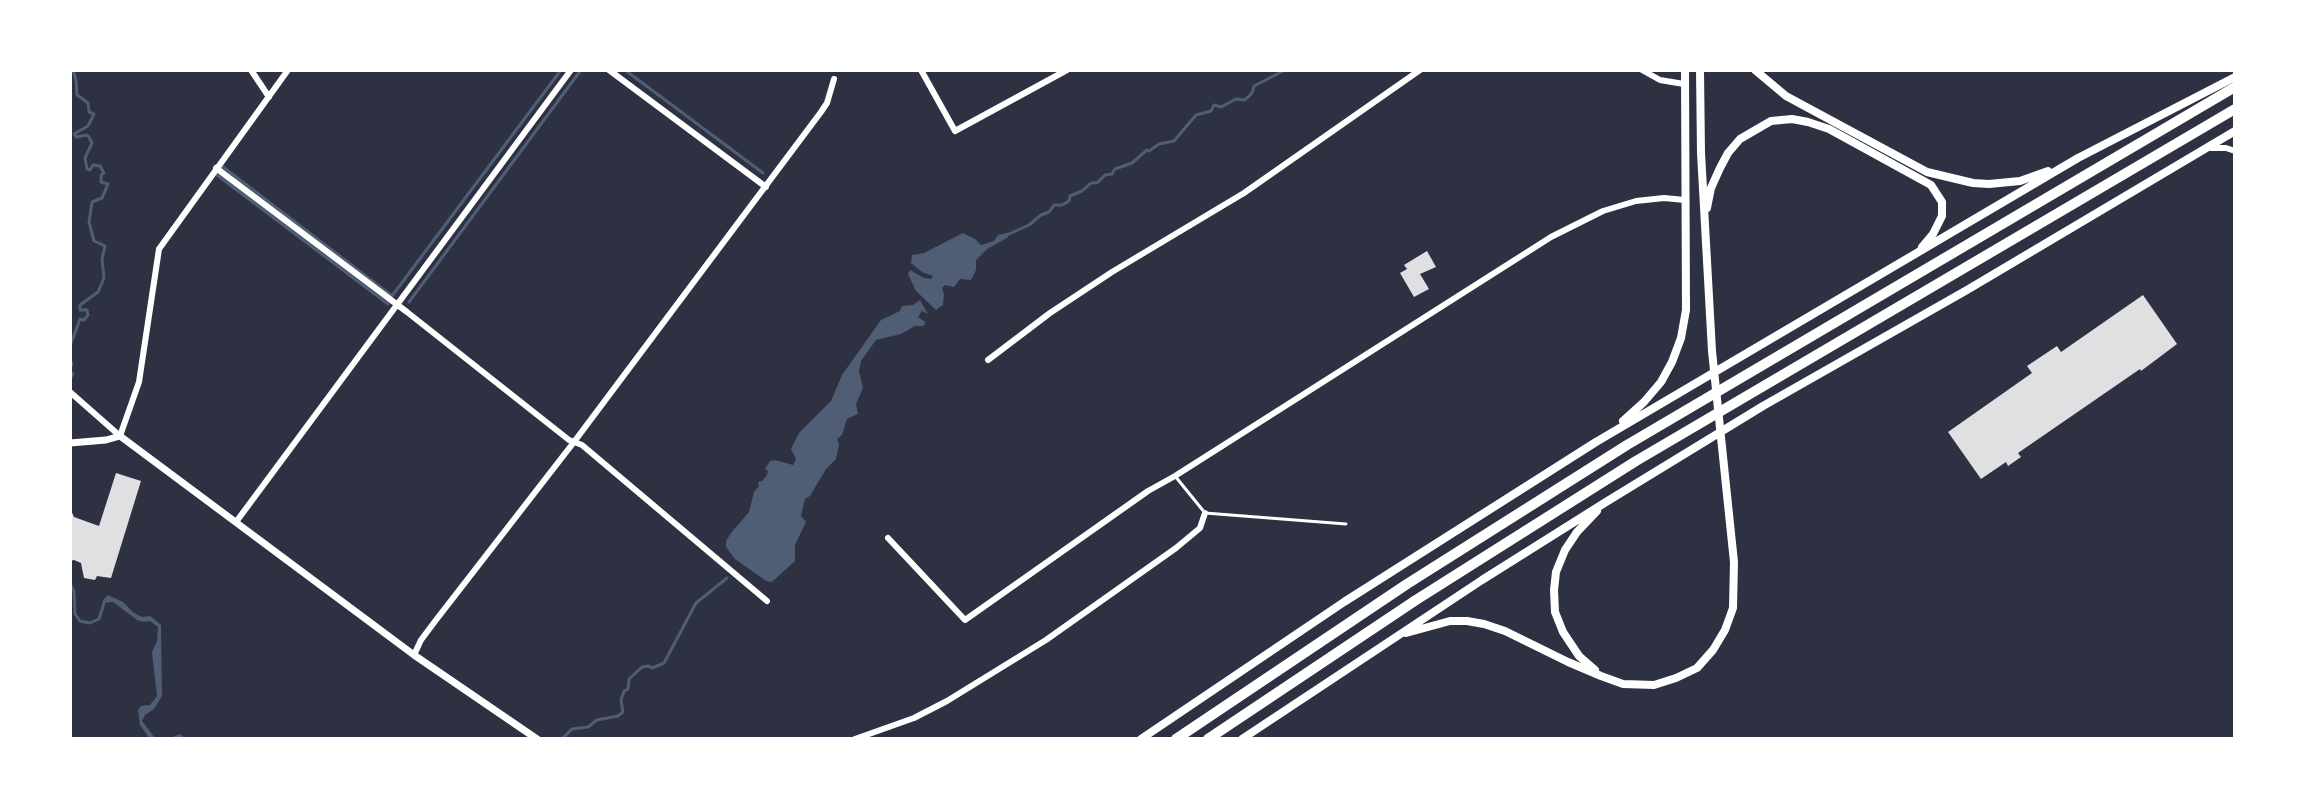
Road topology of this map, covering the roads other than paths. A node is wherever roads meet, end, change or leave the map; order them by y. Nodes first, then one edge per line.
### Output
1 (251, 70) edge
2 (288, 70) edge
3 (571, 70) edge
4 (609, 70) edge
5 (921, 70) edge
6 (1067, 70) edge
7 (1420, 70) edge
8 (1642, 70) edge
9 (1685, 70) edge
10 (1700, 70) edge
11 (1755, 70) edge
12 (2235, 77) edge
13 (834, 79) dead end
14 (1684, 84) junction
15 (2235, 87) edge
16 (269, 97) junction
17 (2235, 109) edge
18 (2235, 131) edge
19 (2204, 150) junction
20 (2235, 151) edge
21 (2078, 158) junction
22 (216, 168) junction
23 (766, 187) junction
24 (1685, 200) junction
25 (1704, 221) junction
26 (1911, 257) junction
27 (397, 305) junction
28 (988, 360) dead end
29 (70, 392) edge
30 (120, 436) junction
31 (574, 442) junction
32 (1596, 442) junction
33 (70, 443) edge
34 (1175, 476) junction
35 (1606, 502) junction
36 (1205, 513) junction
37 (236, 522) junction
38 (1346, 524) dead end
39 (888, 538) dead end
40 (767, 601) dead end
41 (1396, 636) junction
42 (414, 655) junction
43 (1601, 676) junction
44 (537, 739) edge
45 (855, 739) edge
46 (1141, 739) edge
47 (1176, 739) edge
48 (1208, 739) edge
49 (1242, 739) edge

1 - 16 street
2 - 16 street
3 - 27 street
4 - 23 street
5 - 6 street
7 - 28 street
8 - 14 street
9 - 14 main road
10 - 25 main road
11 - 21 main road
12 - 21 main road
13 - 23 street
14 - 24 main road
15 - 47 highway
16 - 22 street
17 - 48 highway
18 - 19 main road
19 - 20 street
19 - 35 main road
21 - 26 main road
22 - 27 street
22 - 30 street
23 - 31 street
24 - 32 main road
24 - 34 street
25 - 26 main road
25 - 43 main road
26 - 32 main road
27 - 31 street
27 - 37 street
29 - 30 street
30 - 33 street
30 - 37 street
31 - 40 street
31 - 42 street
32 - 46 main road
34 - 36 lane
34 - 39 street
35 - 41 main road
35 - 43 main road
36 - 38 lane
36 - 45 street
37 - 42 street
41 - 43 main road
41 - 49 main road
42 - 44 street

